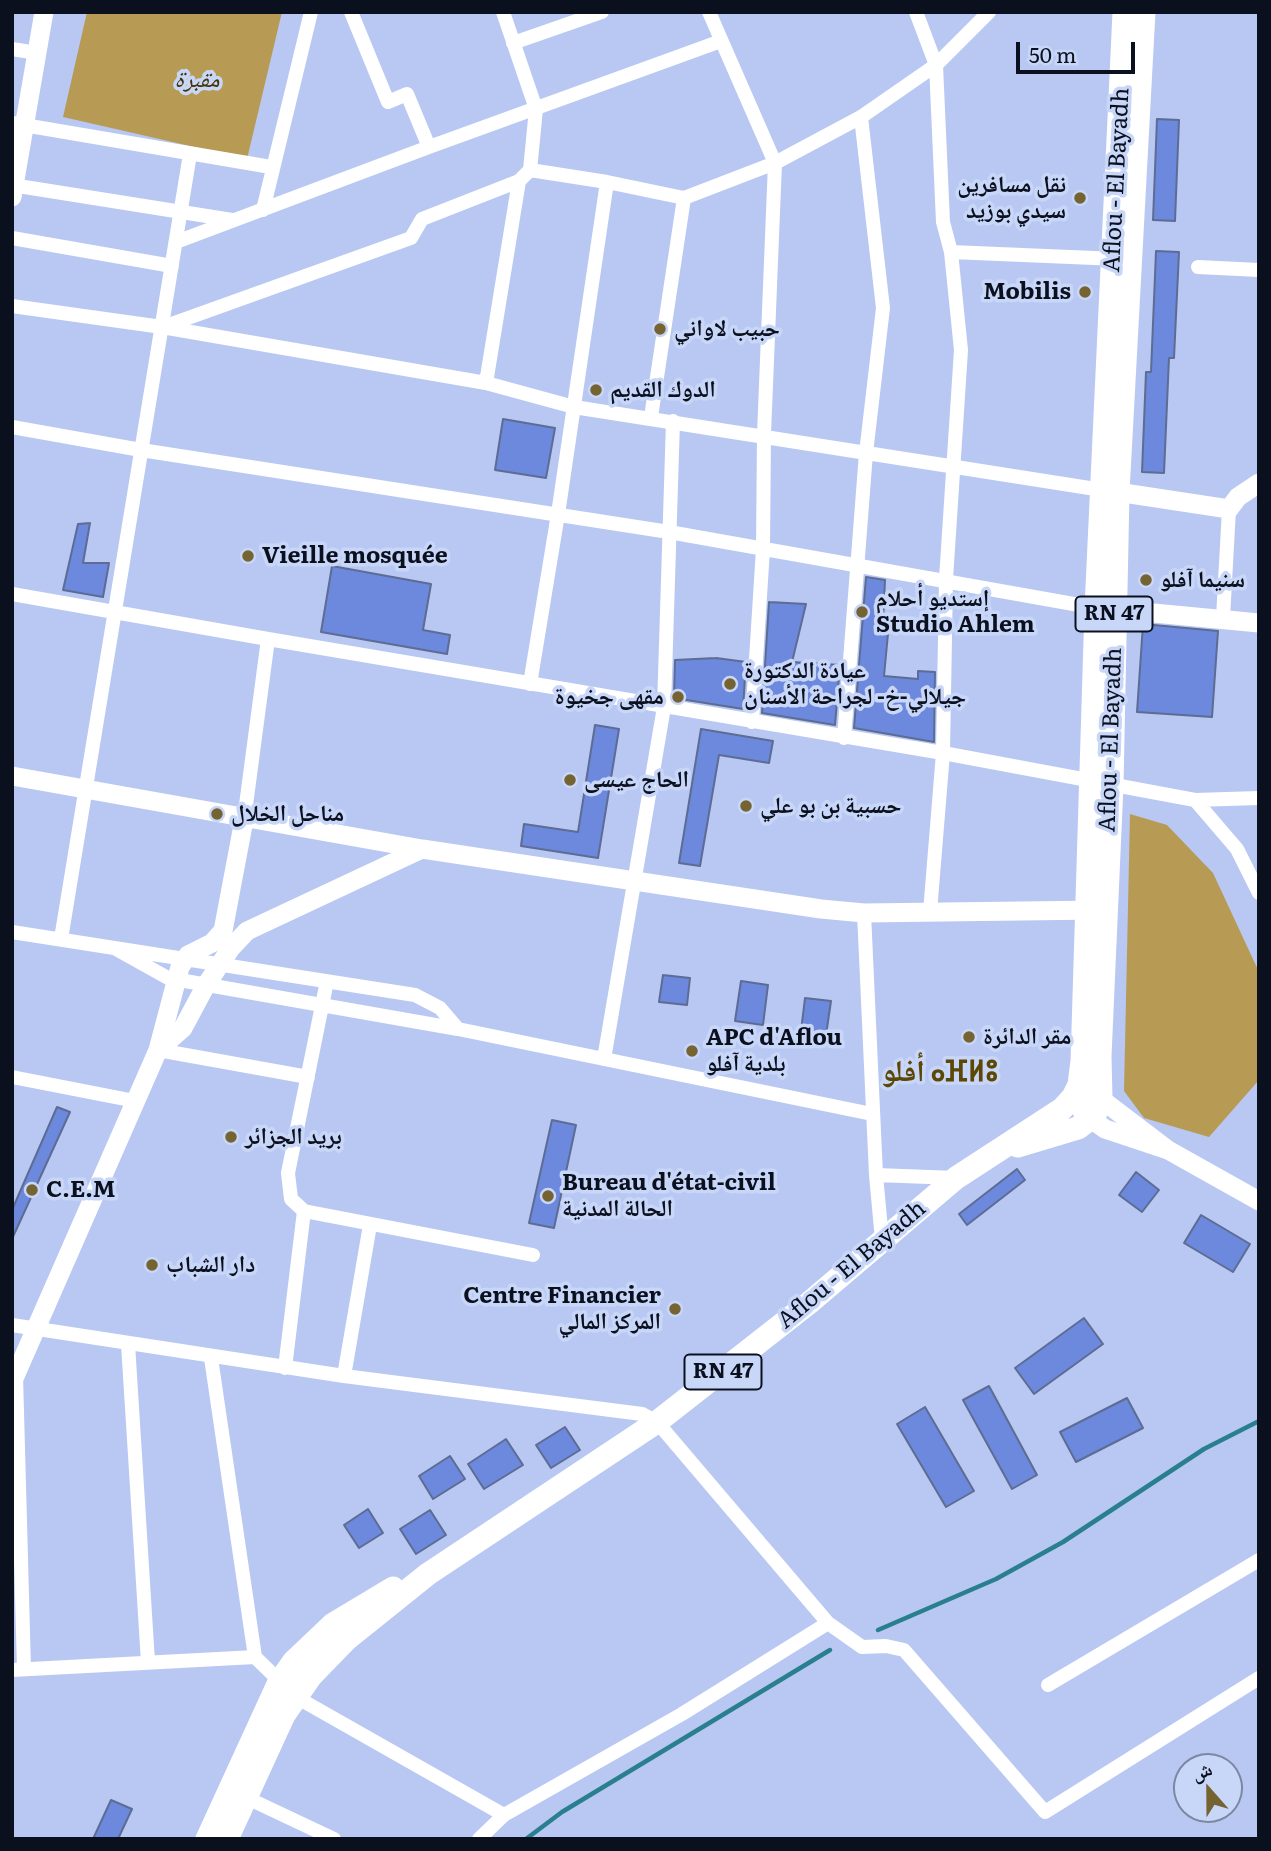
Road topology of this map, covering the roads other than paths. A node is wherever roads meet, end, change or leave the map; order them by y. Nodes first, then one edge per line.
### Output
1 (44, 12) edge
2 (311, 12) edge
3 (351, 12) edge
4 (503, 12) edge
5 (602, 12) edge
6 (709, 12) edge
7 (916, 12) edge
8 (989, 12) edge
9 (1125, 12) edge
10 (1144, 12) edge
11 (722, 41) junction
12 (513, 43) junction
13 (12, 49) edge
14 (37, 53) junction
15 (936, 65) junction
16 (536, 109) junction
17 (862, 117) junction
18 (18, 124) edge
19 (1129, 128) junction
20 (429, 148) junction
21 (190, 153) junction
22 (775, 163) junction
23 (271, 167) junction
24 (530, 170) junction
25 (519, 181) junction
26 (607, 182) junction
27 (13, 189) edge
28 (684, 198) junction
29 (262, 210) junction
30 (181, 211) junction
31 (235, 220) junction
32 (12, 238) edge
33 (176, 242) junction
34 (951, 253) junction
35 (1122, 259) junction
36 (172, 265) junction
37 (1198, 267) dead end
38 (1259, 270) edge
39 (12, 306) edge
40 (162, 327) junction
41 (486, 383) junction
42 (574, 407) junction
43 (651, 417) junction
44 (673, 421) junction
45 (12, 427) edge
46 (764, 434) junction
47 (141, 450) junction
48 (866, 453) junction
49 (955, 469) junction
50 (1259, 483) edge
51 (1110, 491) junction
52 (1229, 509) junction
53 (558, 514) junction
54 (669, 532) junction
55 (763, 549) junction
56 (857, 566) junction
57 (946, 579) junction
58 (12, 594) edge
59 (1105, 608) junction
60 (115, 613) junction
61 (1223, 618) junction
62 (1259, 623) edge
63 (268, 639) junction
64 (530, 684) junction
65 (664, 707) junction
66 (752, 722) junction
67 (844, 738) junction
68 (943, 752) junction
69 (12, 776) edge
70 (1102, 782) junction
71 (85, 788) junction
72 (1259, 797) edge
73 (1195, 800) junction
74 (244, 820) junction
75 (366, 838) junction
76 (422, 849) junction
77 (370, 873) junction
78 (633, 880) junction
79 (1259, 894) edge
80 (1096, 910) junction
81 (930, 912) junction
82 (864, 913) junction
83 (12, 932) edge
84 (61, 939) junction
85 (116, 949) junction
86 (185, 959) junction
87 (220, 964) junction
88 (174, 980) junction
89 (327, 981) junction
90 (206, 985) junction
91 (323, 1004) junction
92 (458, 1029) junction
93 (158, 1049) junction
94 (604, 1059) junction
95 (12, 1077) edge
96 (308, 1077) junction
97 (1073, 1097) junction
98 (135, 1101) junction
99 (1096, 1109) junction
100 (872, 1114) junction
101 (1002, 1150) junction
102 (876, 1175) junction
103 (956, 1178) junction
104 (1259, 1201) edge
105 (304, 1211) junction
106 (370, 1225) junction
107 (882, 1240) junction
108 (533, 1255) dead end
109 (12, 1325) edge
110 (36, 1329) junction
111 (128, 1344) junction
112 (211, 1357) junction
113 (285, 1368) junction
114 (344, 1376) junction
115 (14, 1379) edge
116 (657, 1422) junction
117 (1259, 1560) edge
118 (828, 1623) junction
119 (255, 1657) junction
120 (148, 1662) junction
121 (18, 1669) edge
122 (1259, 1678) edge
123 (1048, 1685) dead end
124 (287, 1689) junction
125 (245, 1797) junction
126 (503, 1815) junction
127 (207, 1839) edge
128 (227, 1839) edge
129 (334, 1839) edge
130 (479, 1839) edge

1 - 14 street
2 - 23 street
3 - 20 street
4 - 12 street
5 - 12 street
6 - 11 street
7 - 15 street
8 - 15 street
9 - 19 main road, Aflou - El Bayadh / RN 47
10 - 19 main road, Aflou - El Bayadh / RN 47
11 - 16 street
11 - 22 street
12 - 16 street
13 - 14 street
14 - 18 street
15 - 17 street
15 - 34 street
16 - 20 street
16 - 24 street
17 - 22 street
17 - 48 street
18 - 21 street
18 - 27 street
19 - 35 main road, Aflou - El Bayadh / RN 47
20 - 29 street
21 - 23 street
21 - 30 street
22 - 28 street
22 - 46 street
23 - 29 street
24 - 25 street
24 - 26 street
25 - 40 street
25 - 41 street
26 - 28 street
26 - 42 street
27 - 30 street
28 - 43 street
29 - 31 street
30 - 31 street
30 - 33 street
31 - 33 street
32 - 36 street
33 - 36 street
34 - 35 street
34 - 49 street
35 - 51 main road, Aflou - El Bayadh / RN 47
36 - 40 street
37 - 38 street
39 - 40 street
40 - 41 street
40 - 47 street
41 - 42 street
42 - 43 street
42 - 53 street
43 - 44 street
44 - 46 street
44 - 54 street
45 - 47 street
46 - 48 street
46 - 55 street
47 - 53 street
47 - 60 street
48 - 49 street
48 - 56 street
49 - 51 street
49 - 57 street
50 - 52 street
51 - 52 street
51 - 59 main road, Aflou - El Bayadh / RN 47
52 - 61 street
53 - 54 street
53 - 64 street
54 - 55 street
54 - 65 street
55 - 56 street
55 - 66 street
56 - 57 street
56 - 67 street
57 - 59 street
57 - 68 street
58 - 60 street
59 - 61 street
59 - 70 main road, Aflou - El Bayadh / RN 47
60 - 63 street
60 - 71 street
61 - 62 street
63 - 64 street
63 - 74 street
64 - 65 street
65 - 66 street
65 - 78 street
66 - 67 street
67 - 68 street
68 - 70 street
68 - 81 street
69 - 71 street
70 - 73 street
70 - 80 main road, Aflou - El Bayadh / RN 47
71 - 74 street
71 - 84 street
72 - 73 street
73 - 79 street
74 - 75 street
74 - 86 street
75 - 76 street
75 - 77 street
76 - 77 street
76 - 78 street
77 - 87 street
78 - 82 street
78 - 94 street
80 - 81 street
80 - 97 main road, Aflou - El Bayadh / RN 47
80 - 99 main road, Aflou - El Bayadh / RN 47
81 - 82 street
82 - 100 street
83 - 84 street
84 - 85 street
85 - 86 street
85 - 88 street
86 - 87 street
86 - 88 street
87 - 89 street
87 - 90 street
88 - 90 street
88 - 93 street
89 - 91 street
89 - 92 street
90 - 91 street
90 - 93 street
91 - 92 street
91 - 96 street
92 - 94 street
93 - 96 street
93 - 98 street
94 - 100 street
95 - 98 street
96 - 105 street
97 - 99 street
97 - 101 main road, Aflou - El Bayadh / RN 47
98 - 110 street
99 - 101 main road, Aflou - El Bayadh / RN 47
99 - 104 street
100 - 102 street
101 - 103 main road, Aflou - El Bayadh / RN 47
102 - 103 street
102 - 107 street
103 - 107 main road, Aflou - El Bayadh / RN 47
105 - 106 street
105 - 113 street
106 - 108 street
106 - 114 street
107 - 116 main road, Aflou - El Bayadh / RN 47
109 - 110 street
110 - 111 street
110 - 115 street
111 - 112 street
111 - 120 street
112 - 113 street
112 - 119 street
113 - 114 street
114 - 116 street
115 - 121 street
116 - 118 street
116 - 124 main road, Aflou - El Bayadh / RN 47
117 - 123 street
118 - 122 street
118 - 126 street
119 - 120 street
119 - 124 street
120 - 121 street
124 - 125 main road, Aflou - El Bayadh / RN 47
124 - 126 street
124 - 127 main road, Aflou - El Bayadh / RN 47
125 - 128 main road, Aflou - El Bayadh / RN 47
125 - 129 street
126 - 130 street

